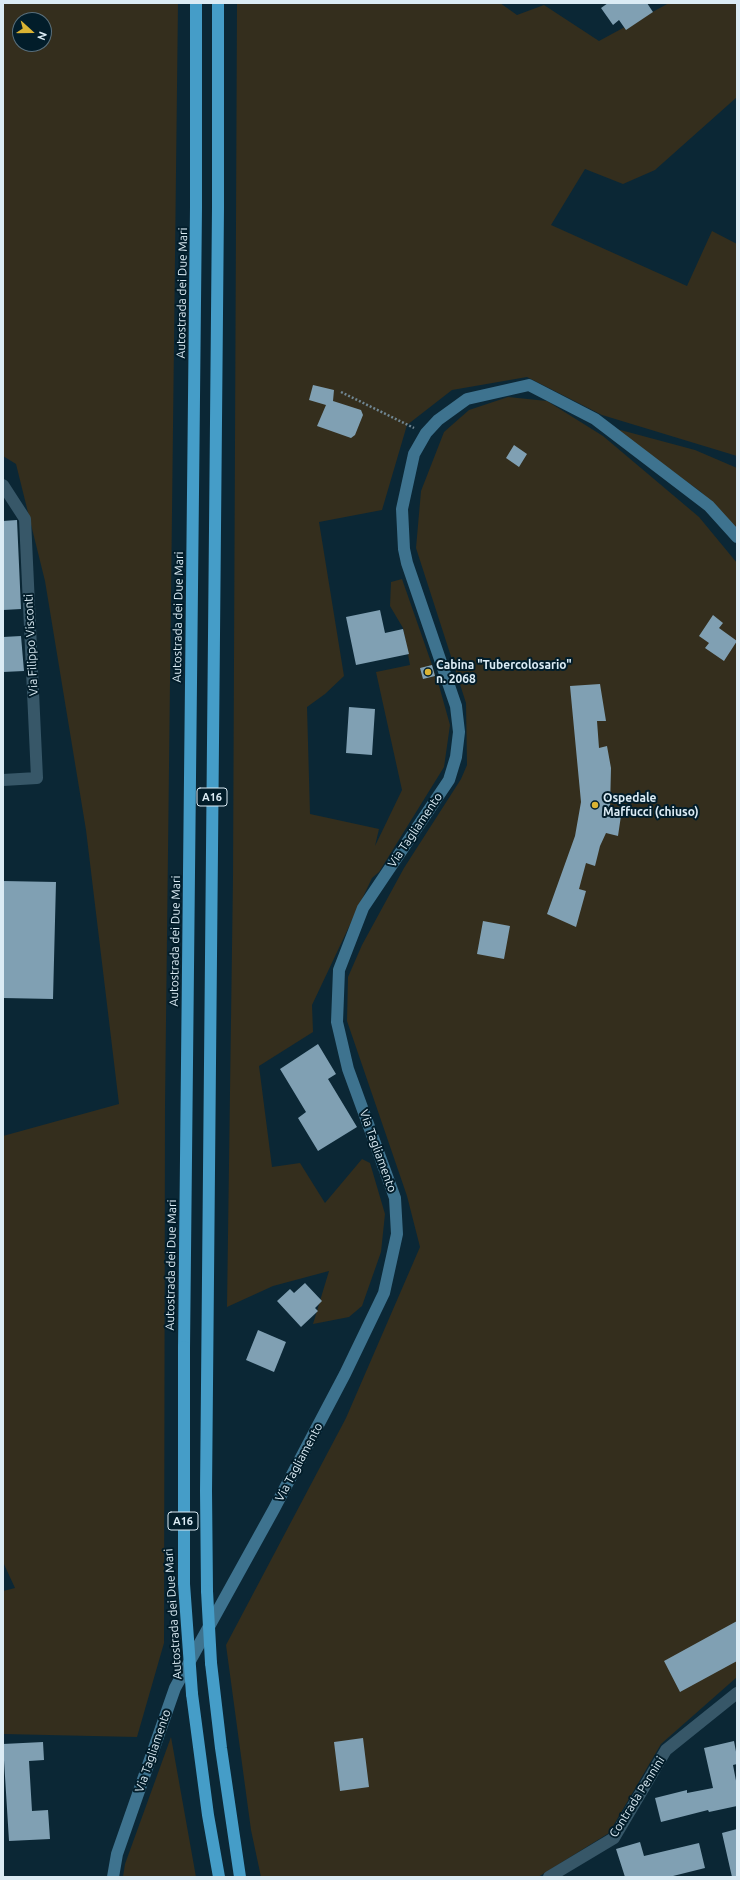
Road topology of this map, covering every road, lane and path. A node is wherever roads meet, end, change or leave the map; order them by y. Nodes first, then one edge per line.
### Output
1 (196, 3) edge
2 (218, 3) edge
3 (341, 392) dead end
4 (426, 433) junction
5 (3, 485) edge
6 (737, 537) edge
7 (3, 780) edge
8 (737, 1693) edge
9 (113, 1877) edge
10 (219, 1877) edge
11 (240, 1877) edge
12 (550, 1877) edge

1 - 10 highway, Autostrada dei Due Mari / A16, bridge
2 - 11 highway, A16, bridge
3 - 4 path
4 - 6 main road, Via Tagliamento
4 - 9 main road, Via Tagliamento
5 - 7 street, Via Filippo Visconti
8 - 12 street, Contrada Pennini

